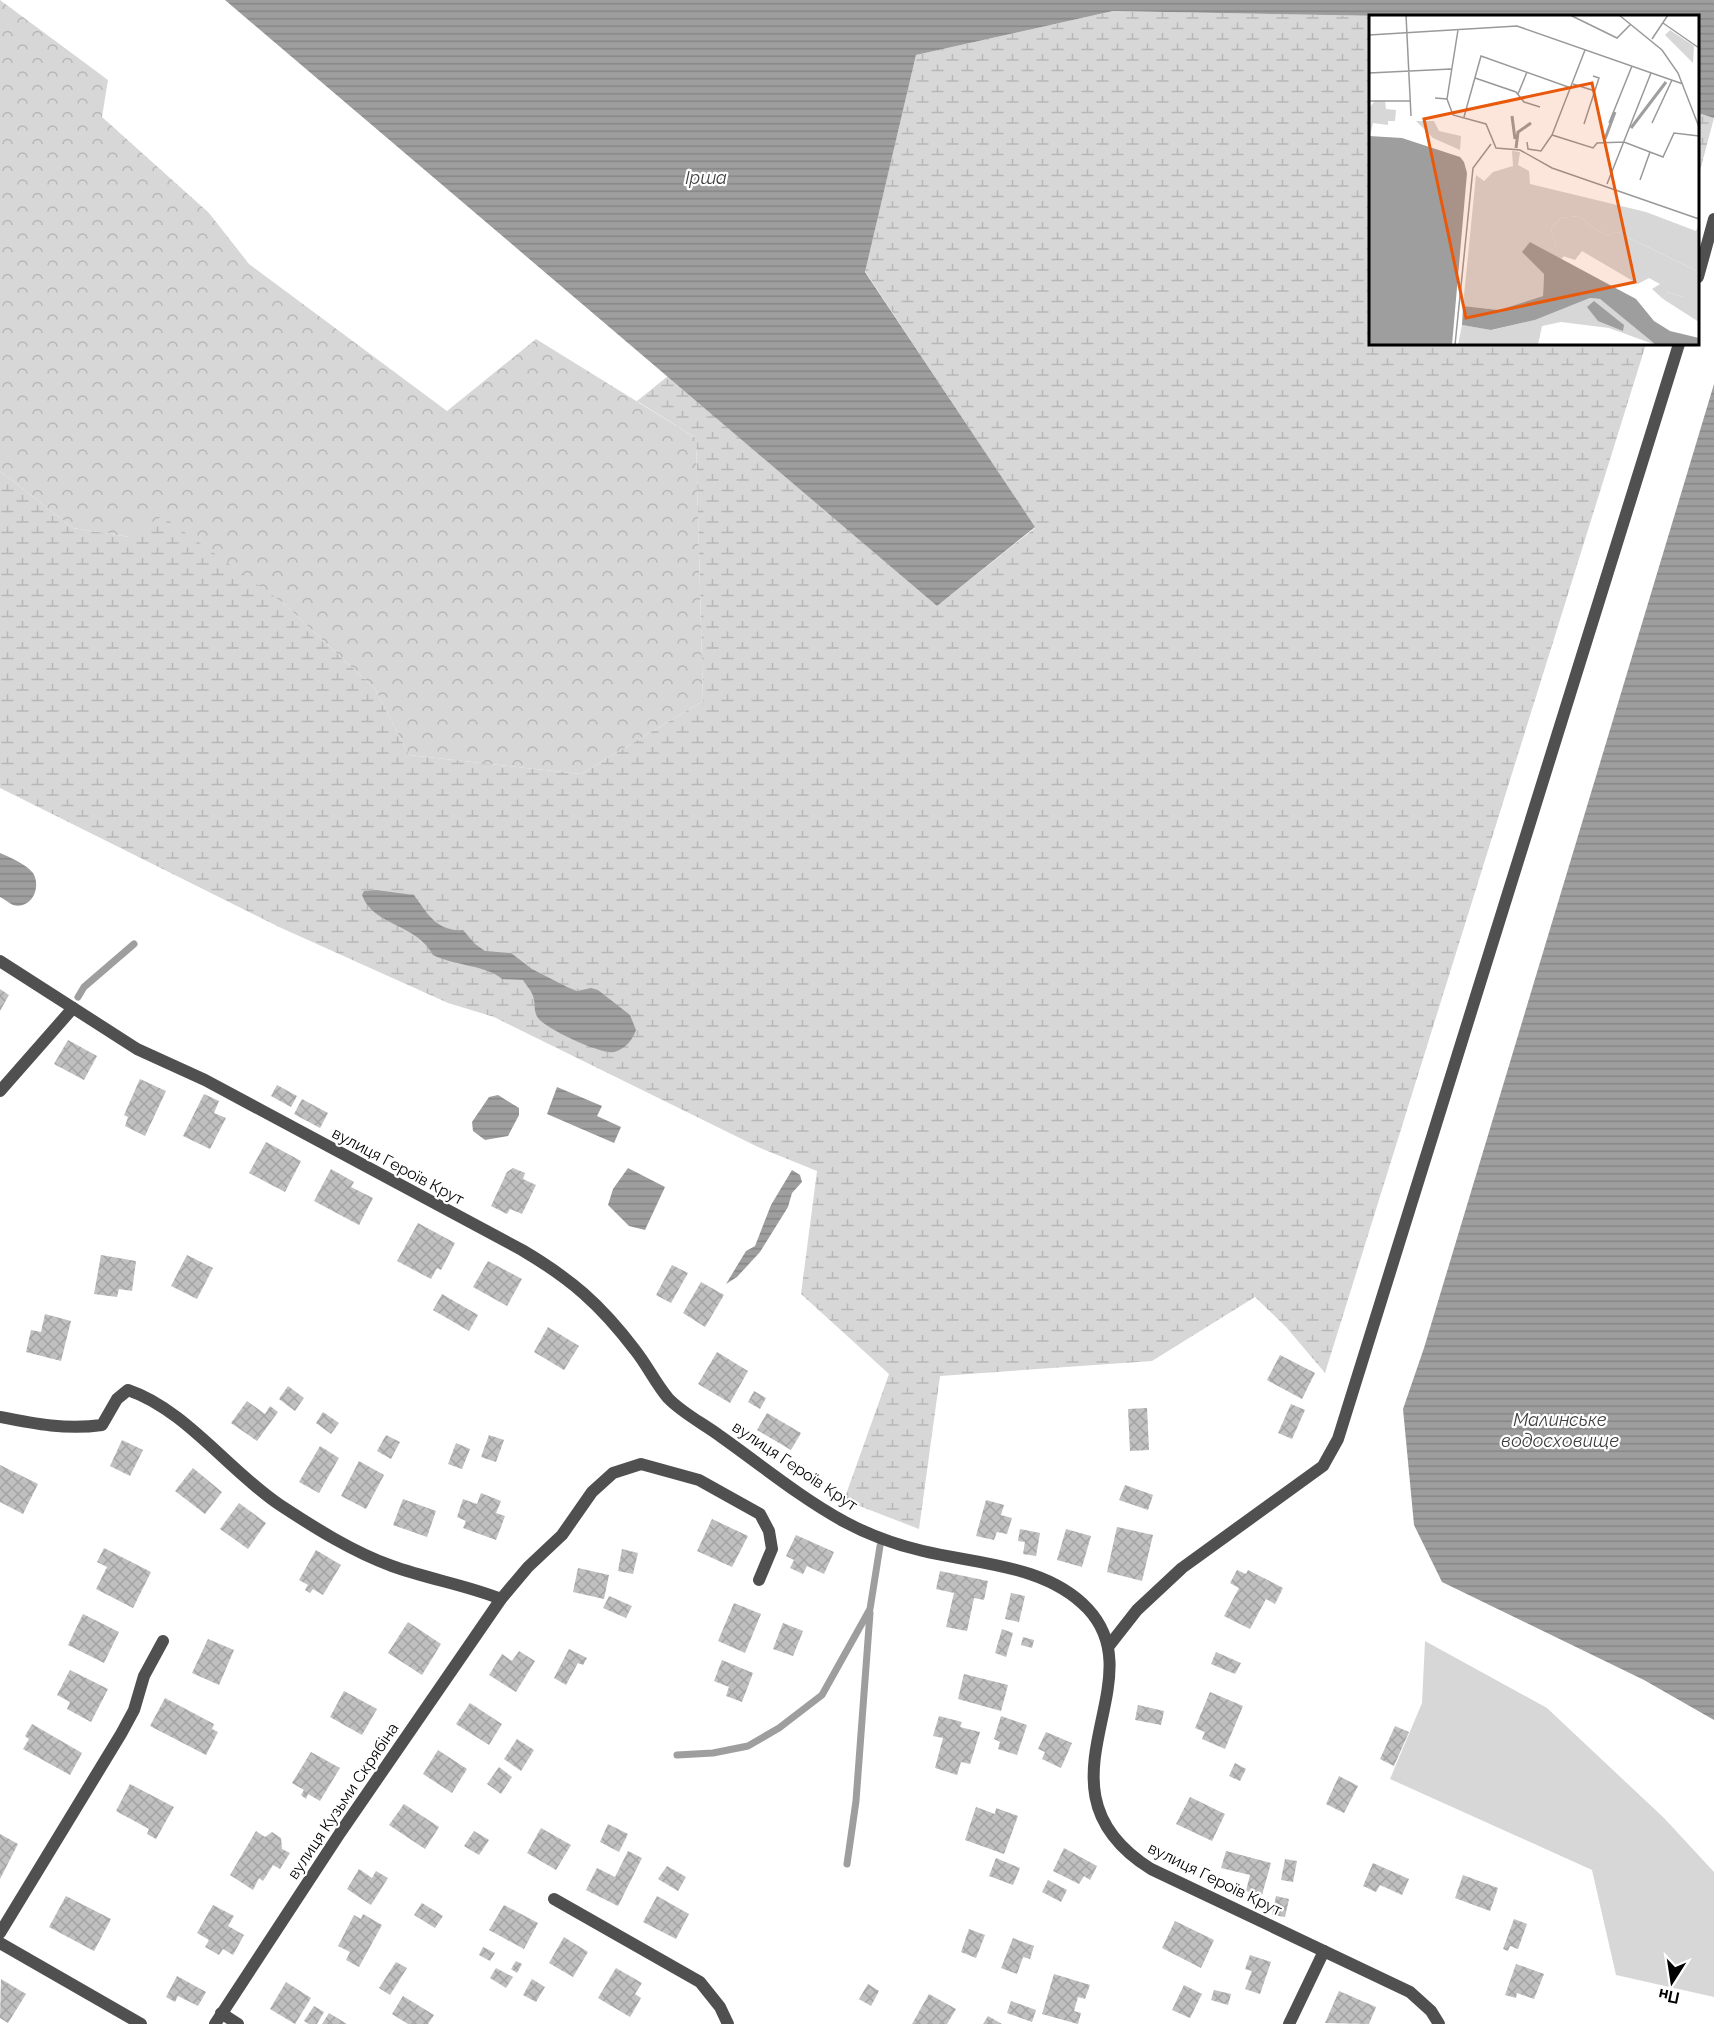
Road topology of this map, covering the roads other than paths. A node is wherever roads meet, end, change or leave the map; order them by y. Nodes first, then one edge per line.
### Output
1 (1714, 219) edge
2 (1699, 273) edge
3 (1678, 345) edge
4 (0, 961) edge
5 (73, 1008) junction
6 (0, 1091) edge
7 (0, 1417) edge
8 (759, 1580) dead end
9 (501, 1599) junction
10 (163, 1641) dead end
11 (1108, 1647) junction
12 (554, 1899) dead end
13 (0, 1933) edge
14 (0, 1943) edge
15 (1324, 1951) junction
16 (218, 2019) edge
17 (141, 2024) edge
18 (238, 2024) edge
19 (728, 2024) edge
20 (1289, 2024) edge
21 (1438, 2024) edge

1 - 2 street
3 - 11 street
4 - 5 street, вулиця Героїв Крут
5 - 6 street
5 - 11 street, вулиця Героїв Крут
7 - 9 street
8 - 9 street, вулиця Кузьми Скрябіна
9 - 16 street, вулиця Кузьми Скрябіна
10 - 13 street
11 - 15 street, вулиця Героїв Крут
12 - 19 street
14 - 17 street
15 - 20 street
15 - 21 street, вулиця Героїв Крут
16 - 18 street

